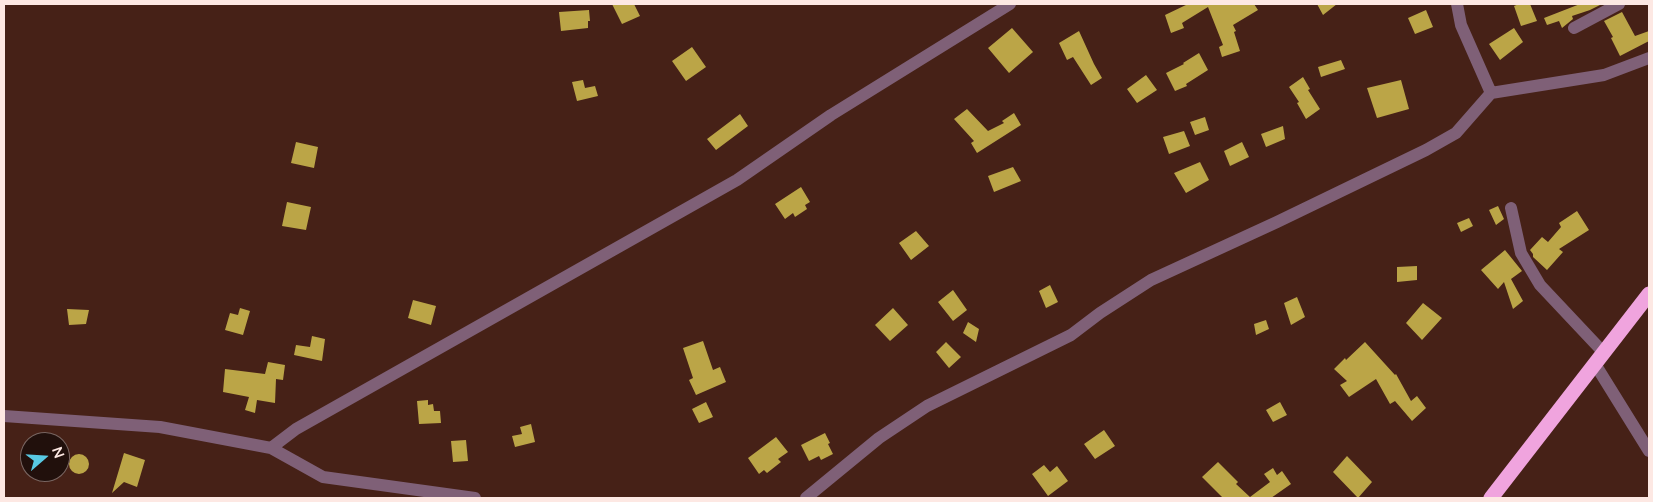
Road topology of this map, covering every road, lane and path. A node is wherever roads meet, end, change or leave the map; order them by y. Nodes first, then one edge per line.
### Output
1 (1010, 4) edge
2 (1457, 4) edge
3 (1619, 4) edge
4 (1574, 28) dead end
5 (1649, 58) edge
6 (1491, 93) junction
7 (1510, 208) dead end
8 (1649, 294) edge
9 (1600, 358) junction
10 (4, 416) edge
11 (271, 448) junction
12 (1649, 451) edge
13 (475, 498) edge
14 (806, 498) edge
15 (1491, 498) edge

1 - 11 street
2 - 6 street
3 - 4 street
5 - 6 street
6 - 14 street
7 - 9 street
8 - 9 highway
9 - 12 street
9 - 15 highway
10 - 11 street
11 - 13 street

